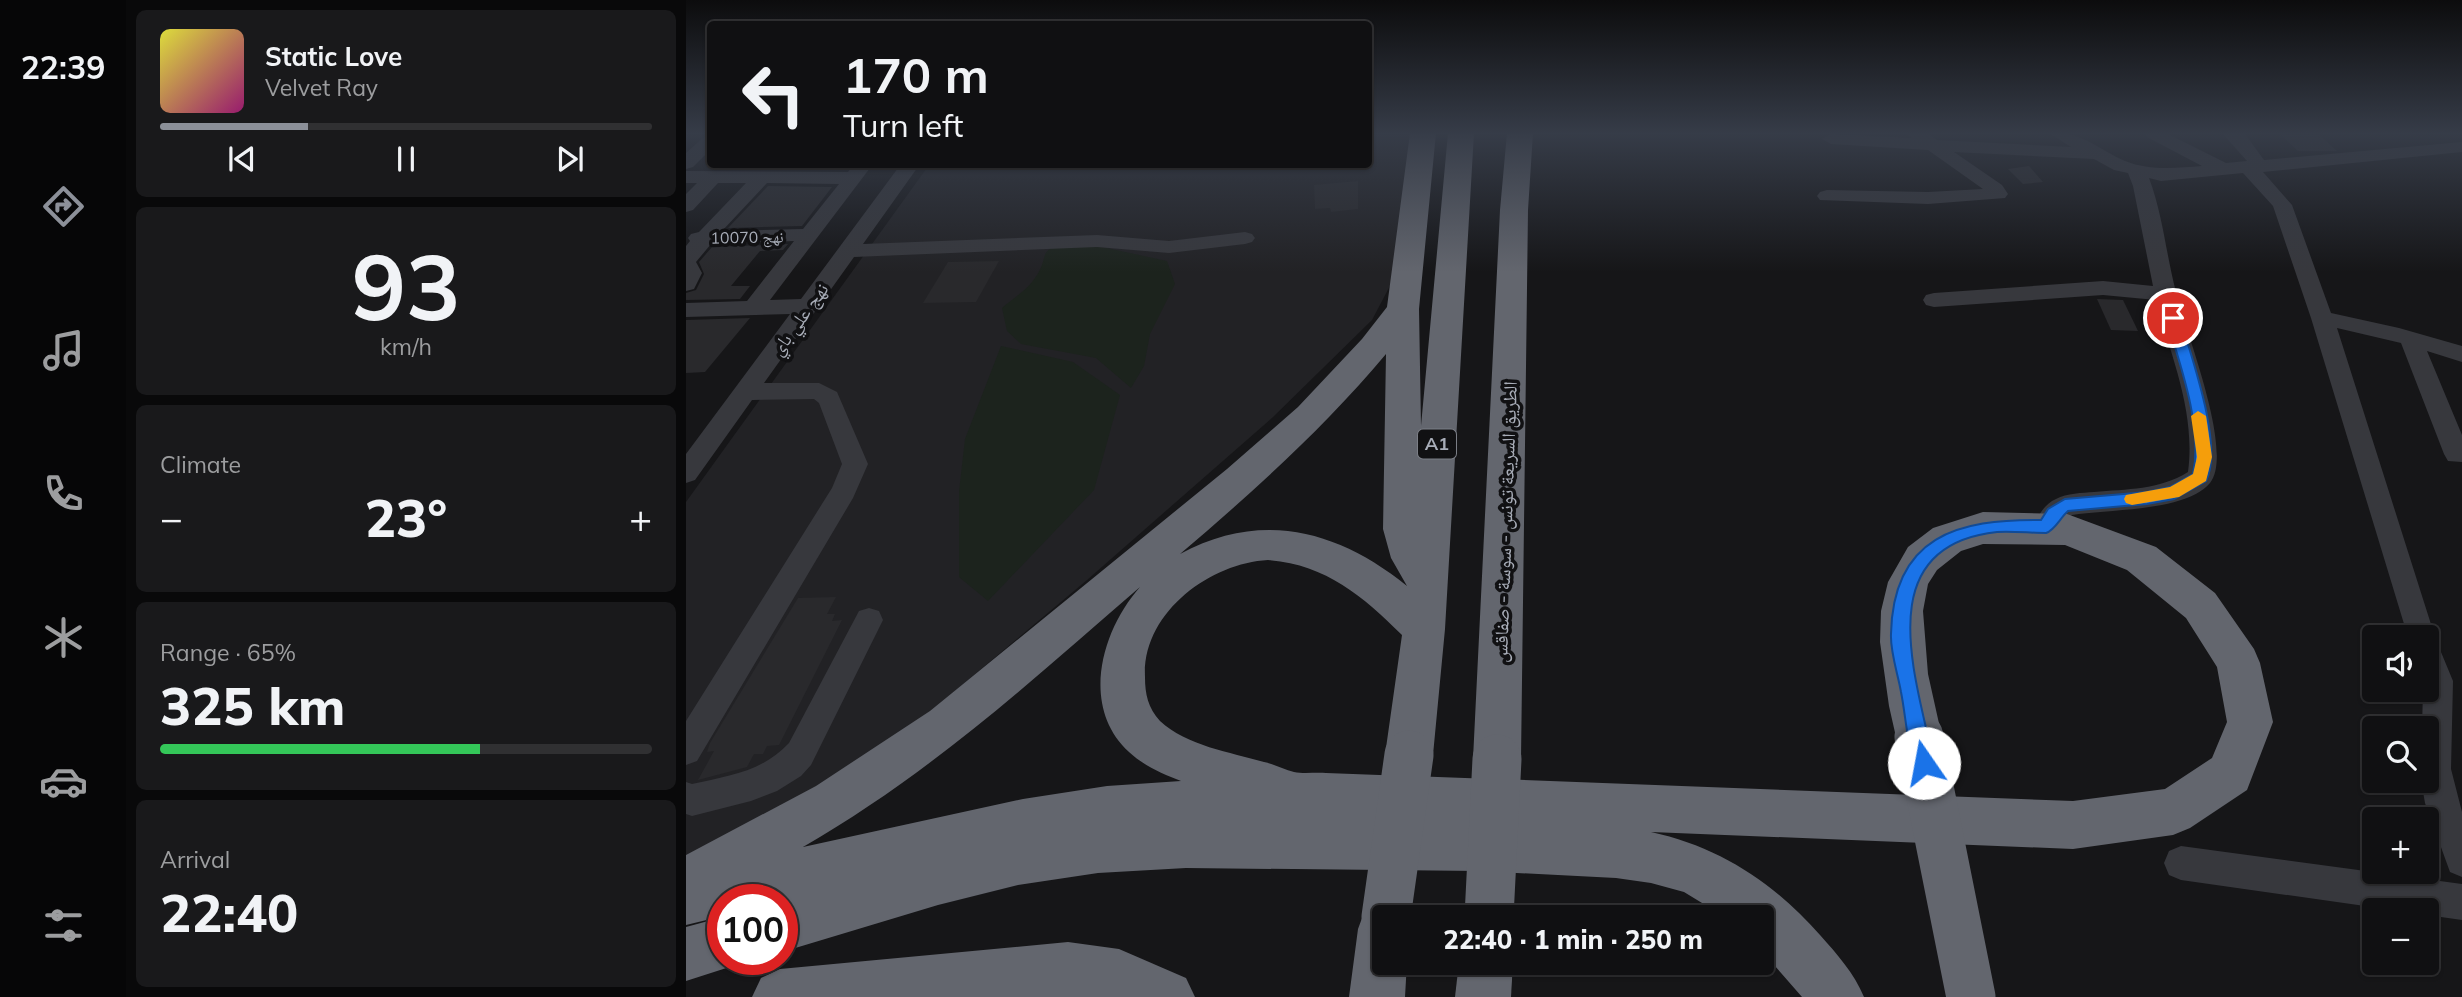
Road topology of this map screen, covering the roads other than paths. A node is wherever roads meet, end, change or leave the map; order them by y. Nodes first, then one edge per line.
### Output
1 (711, 180) edge
2 (746, 180) edge
3 (853, 180) edge
4 (900, 180) edge
5 (1418, 180) edge
6 (1457, 180) edge
7 (1516, 180) edge
8 (1530, 180) edge
9 (1980, 180) edge
10 (2140, 180) edge
11 (2256, 180) edge
12 (1827, 196) dead end
13 (686, 206) edge
14 (1514, 210) junction
15 (808, 235) junction
16 (696, 238) edge
17 (1245, 238) dead end
18 (850, 251) junction
19 (686, 284) edge
20 (2166, 294) junction
21 (1934, 300) dead end
22 (808, 306) junction
23 (752, 308) junction
24 (1403, 309) junction
25 (695, 310) edge
26 (2322, 318) junction
27 (686, 330) edge
28 (2411, 339) junction
29 (2462, 354) edge
30 (745, 392) junction
31 (2457, 454) dead end
32 (686, 473) edge
33 (2046, 527) junction
34 (1427, 579) junction
35 (869, 620) dead end
36 (2419, 625) edge
37 (1424, 629) junction
38 (2439, 702) edge
39 (686, 750) edge
40 (1298, 795) junction
41 (686, 798) edge
42 (1495, 803) junction
43 (2462, 860) edge
44 (2181, 863) dead end
45 (686, 881) edge
46 (686, 899) edge
47 (2462, 902) edge
48 (1388, 905) edge
49 (1490, 905) edge
50 (798, 922) edge
51 (707, 948) edge
52 (686, 954) edge
53 (1379, 975) edge
54 (1485, 975) edge
55 (780, 997) edge
56 (1167, 997) edge
57 (1377, 997) edge
58 (1483, 997) edge
59 (1836, 997) edge
60 (1972, 997) edge

1 - 13 street
2 - 16 street
3 - 15 street
4 - 18 street, نهج علي باي
5 - 24 highway
6 - 34 highway, A1
7 - 14 highway
8 - 14 highway, الطريق السريعة تونس - سوسة - صفاقس
9 - 12 street
10 - 20 street
11 - 26 street
14 - 42 highway, الطريق السريعة تونس - سوسة - صفاقس
15 - 16 street, نهج 10070
15 - 23 street
16 - 19 street
17 - 18 street
18 - 22 street, نهج علي باي
20 - 21 street
20 - 33 street
22 - 23 street
22 - 30 street, نهج علي باي
23 - 25 street
24 - 34 highway
24 - 45 highway
25 - 27 street
26 - 28 street
26 - 36 street
28 - 29 street
28 - 31 street
30 - 32 street, نهج علي باي
30 - 39 street
33 - 42 highway
33 - 60 highway, bridge
34 - 37 highway, A1
35 - 41 street
37 - 40 highway
37 - 48 highway, A1, bridge
38 - 43 street
40 - 42 highway
40 - 46 highway
42 - 49 highway, الطريق السريعة تونس - سوسة - صفاقس, bridge
42 - 50 highway
42 - 59 highway
44 - 47 street
51 - 52 highway
53 - 57 highway
54 - 58 highway
55 - 56 highway

